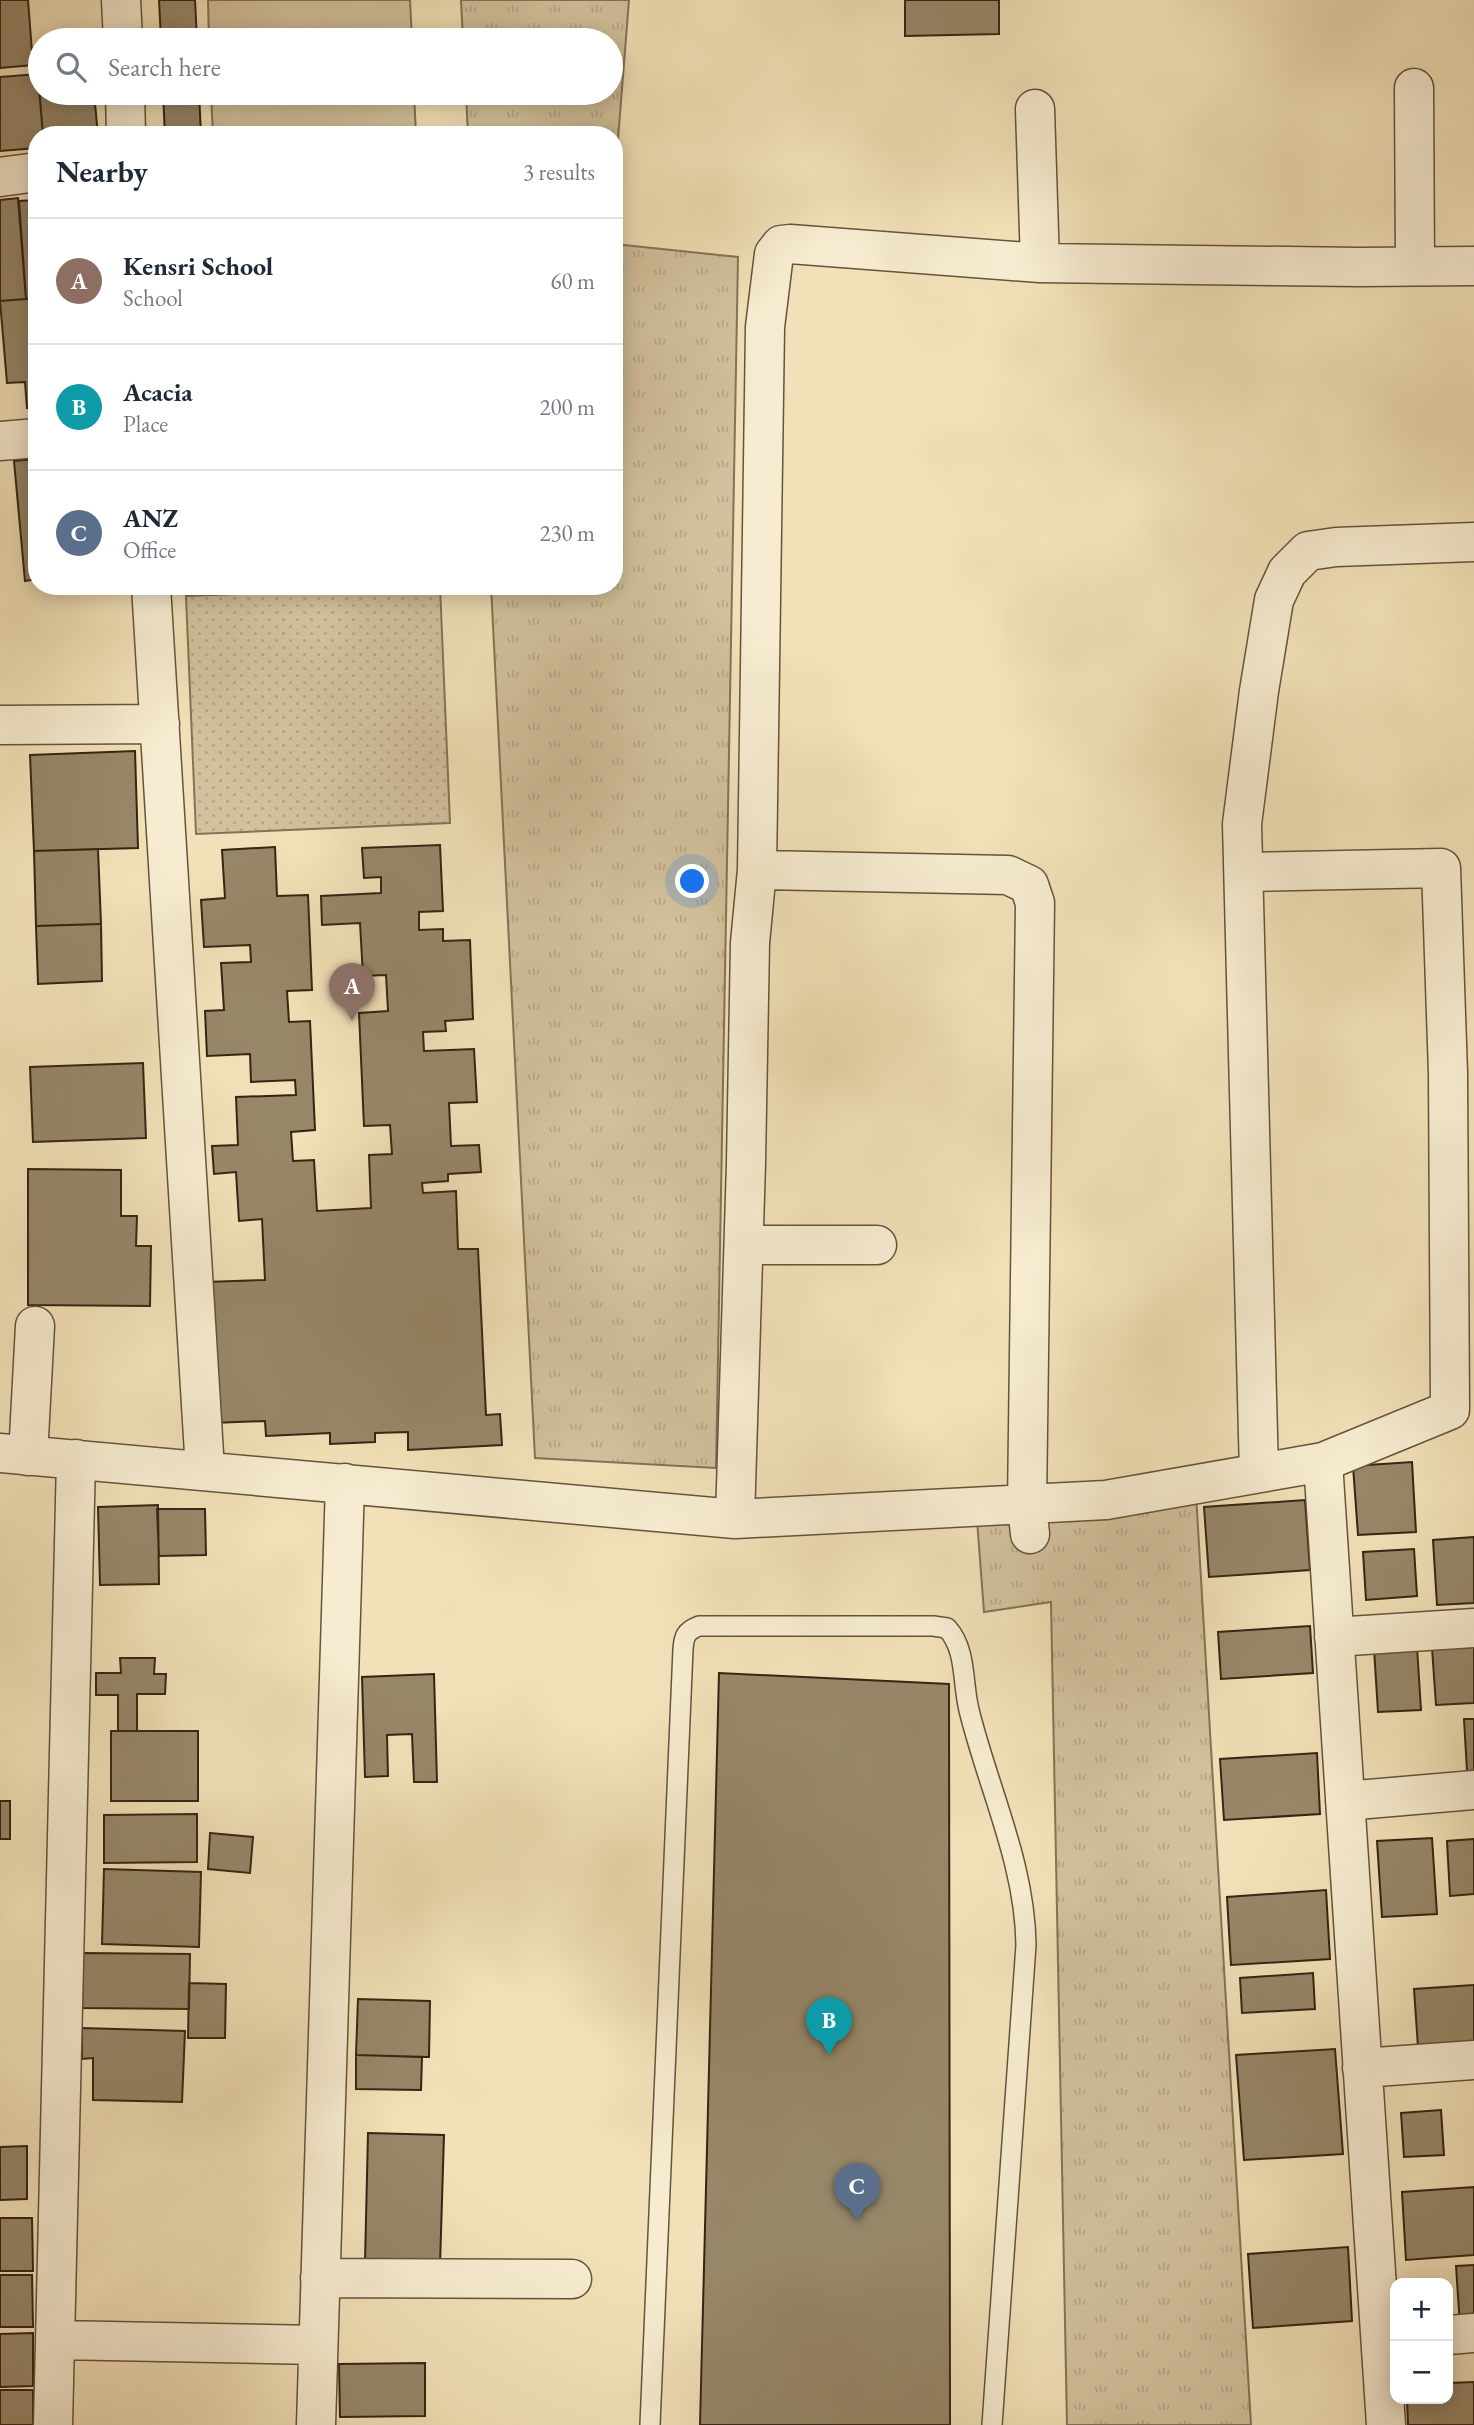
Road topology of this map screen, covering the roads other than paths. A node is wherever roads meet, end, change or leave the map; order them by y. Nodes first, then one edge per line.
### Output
1 (121, 0) edge
2 (122, 28) edge
3 (1414, 88) dead end
4 (125, 105) edge
5 (1035, 109) dead end
6 (126, 126) edge
7 (28, 173) edge
8 (0, 177) edge
9 (1040, 263) junction
10 (1415, 266) junction
11 (1474, 266) edge
12 (28, 439) edge
13 (0, 441) edge
14 (1474, 542) edge
15 (153, 595) edge
16 (160, 724) junction
17 (0, 725) edge
18 (757, 870) junction
19 (1244, 872) junction
20 (744, 1245) junction
21 (877, 1245) dead end
22 (35, 1326) dead end
23 (14, 1454) edge
24 (76, 1460) junction
25 (1323, 1462) junction
26 (205, 1470) junction
27 (1259, 1473) junction
28 (345, 1483) junction
29 (735, 1519) junction
30 (1029, 1519) junction
31 (1474, 1628) edge
32 (1334, 1637) junction
33 (1474, 1790) edge
34 (1345, 1801) junction
35 (1474, 2060) edge
36 (1362, 2068) junction
37 (320, 2278) junction
38 (572, 2279) dead end
39 (1474, 2333) edge
40 (1453, 2335) edge
41 (1388, 2338) edge
42 (55, 2340) junction
43 (318, 2345) junction
44 (53, 2425) edge
45 (316, 2425) edge
46 (650, 2425) edge
47 (992, 2425) edge
48 (1386, 2425) edge

1 - 2 street
3 - 10 street
4 - 6 street
5 - 9 street
7 - 8 street
9 - 10 street
9 - 18 street
10 - 11 street
12 - 13 street
14 - 19 street
15 - 16 street
16 - 17 street
16 - 26 street
18 - 20 street
18 - 30 street
19 - 25 street
19 - 27 street
20 - 21 street
20 - 29 street
22 - 23 street
23 - 24 street
24 - 26 street
24 - 42 street
25 - 27 street
25 - 32 street
26 - 28 street
27 - 30 street
28 - 29 street
28 - 37 street
29 - 30 street
31 - 32 street
32 - 34 street
33 - 34 street
34 - 36 street
35 - 36 street
36 - 41 street
37 - 38 street
37 - 43 street
39 - 40 street
41 - 48 street
42 - 43 street
42 - 44 street
43 - 45 street
46 - 47 lane

